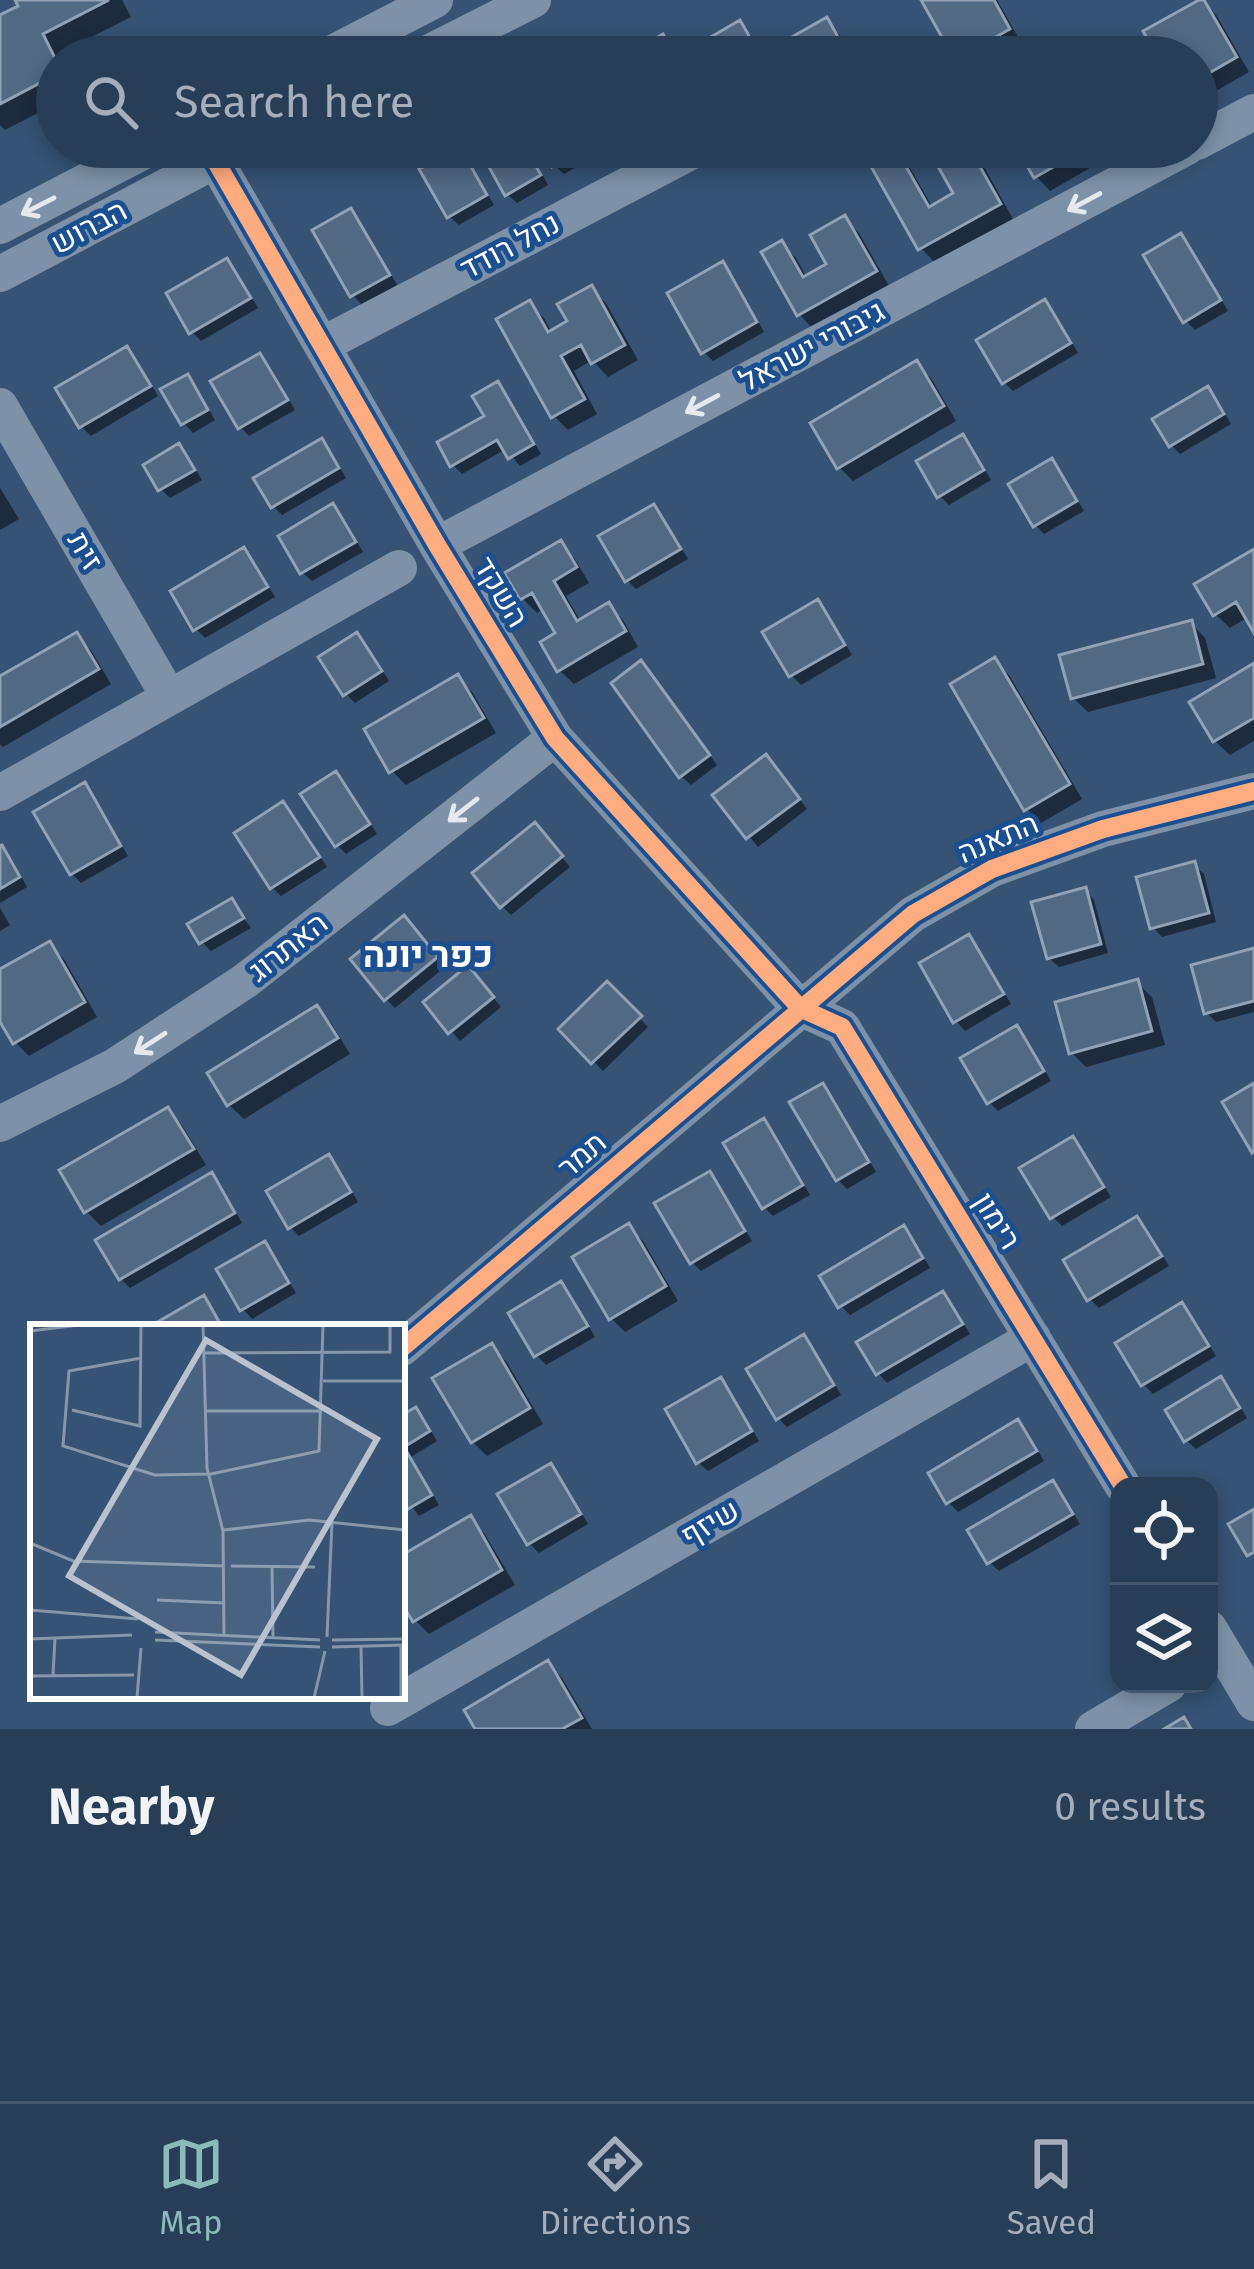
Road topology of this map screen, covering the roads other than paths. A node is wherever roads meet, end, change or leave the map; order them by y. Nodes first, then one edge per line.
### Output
1 (435, 0) edge
2 (533, 0) edge
3 (366, 36) edge
4 (462, 36) edge
5 (1254, 112) edge
6 (1218, 131) edge
7 (112, 168) edge
8 (201, 168) edge
9 (235, 168) edge
10 (660, 168) edge
11 (1147, 168) edge
12 (0, 226) edge
13 (0, 274) edge
14 (322, 345) junction
15 (0, 406) edge
16 (436, 545) junction
17 (399, 568) dead end
18 (169, 697) junction
19 (555, 738) junction
20 (1254, 791) edge
21 (0, 793) edge
22 (800, 1008) junction
23 (0, 1124) edge
24 (1033, 1338) junction
25 (405, 1345) edge
26 (1118, 1477) edge
27 (1218, 1653) edge
28 (1154, 1693) edge
29 (1254, 1703) edge
30 (389, 1711) edge
31 (1093, 1729) edge

1 - 3 street
2 - 4 street
5 - 6 street
7 -> 12 street, הברוש
8 - 13 street, הברוש
9 - 14 street, השקד
10 - 14 street, נחל רודד
11 -> 16 street, גיבורי ישראל
14 - 16 street, השקד
15 - 18 street, זית
16 - 19 street, השקד
17 - 18 street
18 - 21 street
19 - 22 street, השקד
19 -> 23 street, האתרוג
20 - 22 street, התאנה
22 - 24 street, רימון
22 - 25 street, תמר
24 - 26 street, רימון
24 - 30 street, שיזף
27 - 29 street
28 - 31 street

